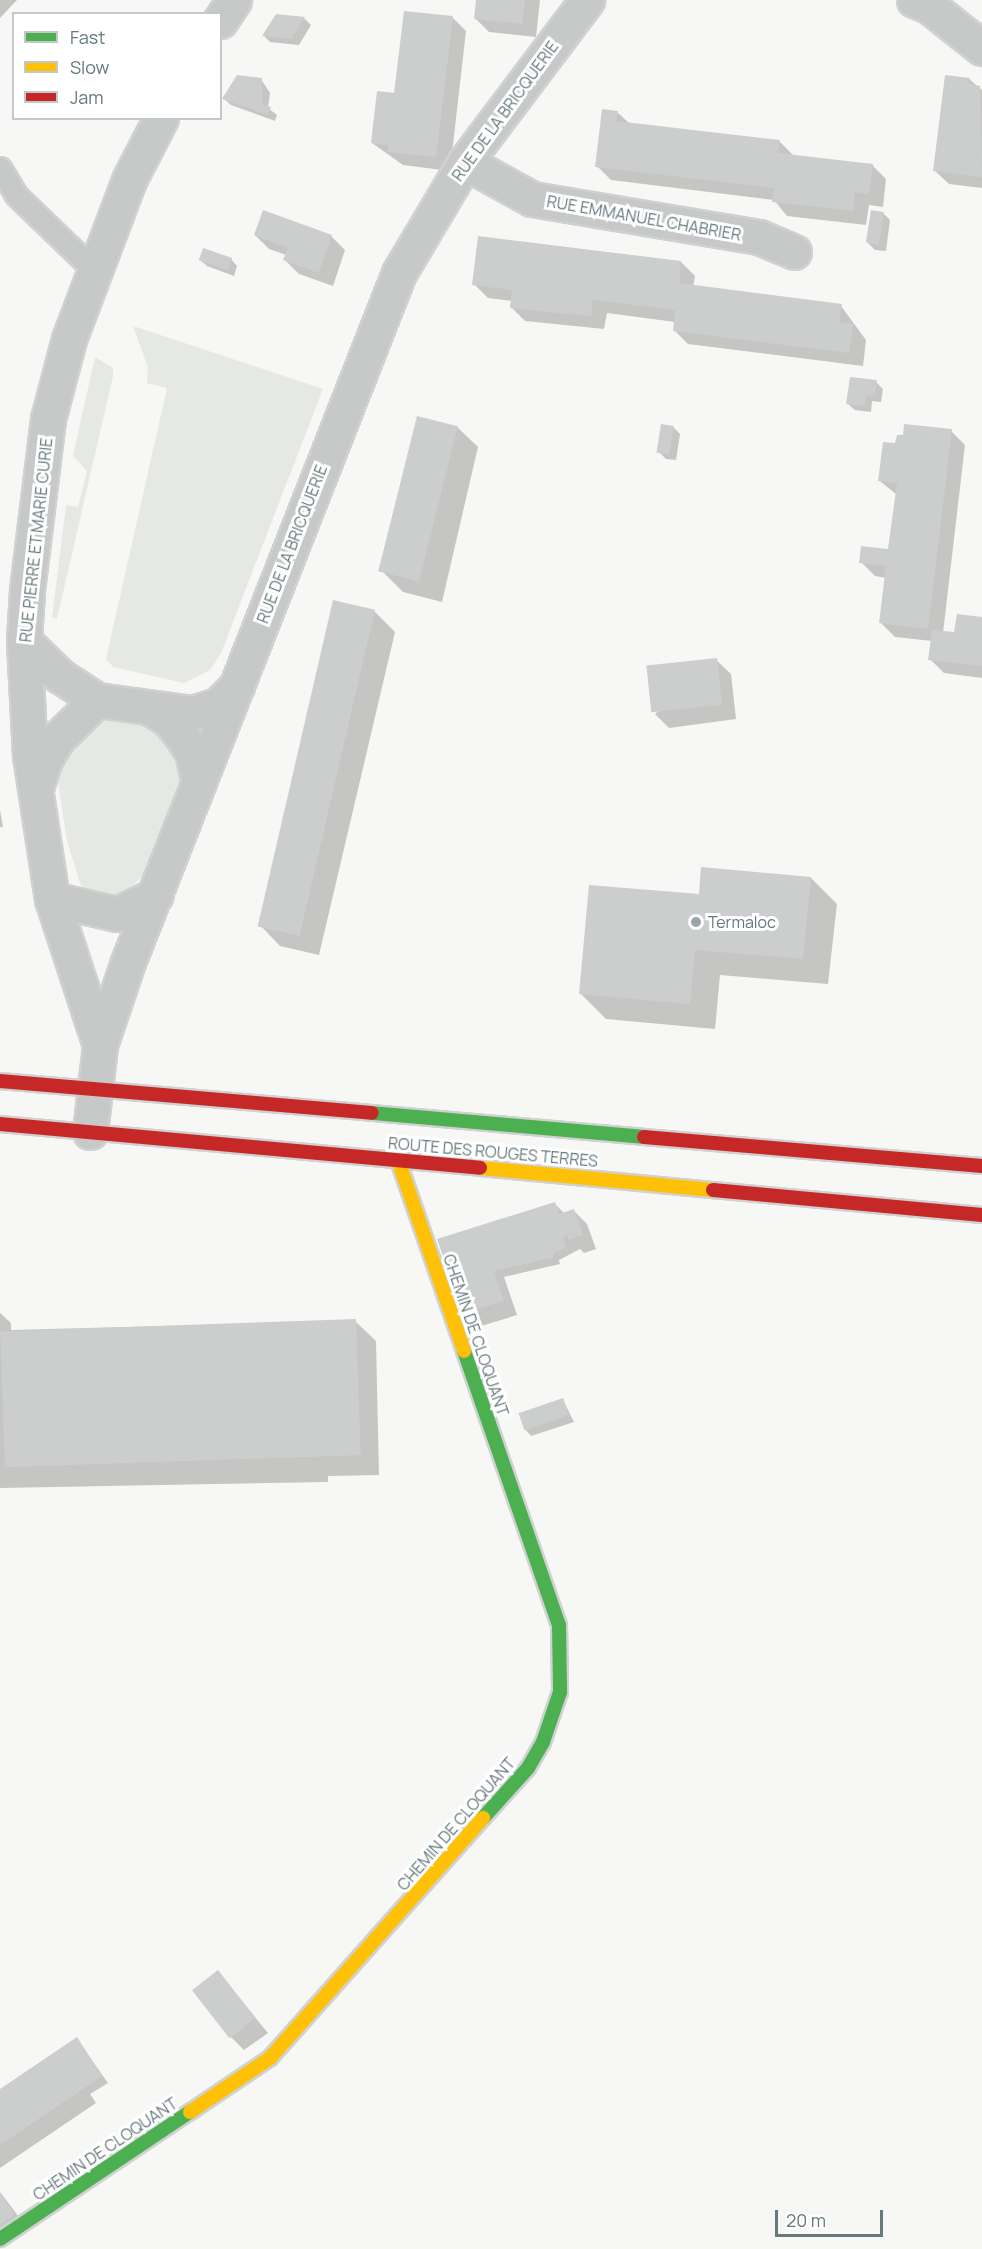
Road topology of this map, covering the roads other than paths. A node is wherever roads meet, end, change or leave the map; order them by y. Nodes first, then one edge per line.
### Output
1 (234, 0) edge
2 (587, 0) edge
3 (914, 0) edge
4 (222, 18) edge
5 (982, 48) edge
6 (160, 120) edge
7 (465, 162) junction
8 (0, 168) edge
9 (794, 252) dead end
10 (93, 269) junction
11 (24, 641) junction
12 (237, 686) junction
13 (97, 700) junction
14 (152, 709) junction
15 (199, 782) junction
16 (35, 792) junction
17 (156, 895) junction
18 (52, 899) junction
19 (100, 1045) junction
20 (0, 1081) edge
21 (95, 1089) junction
22 (0, 1124) edge
23 (90, 1132) junction
24 (398, 1160) junction
25 (982, 1166) edge
26 (982, 1215) edge
27 (0, 2239) edge

1 - 4 street
2 - 7 street, RUE DE LA BRICQUERIE
3 - 5 street
6 - 10 street, RUE PIERRE ET MARIE CURIE
7 - 9 street, RUE EMMANUEL CHABRIER
7 - 12 street, RUE DE LA BRICQUERIE
8 - 10 lane
10 - 11 street, RUE PIERRE ET MARIE CURIE
11 - 13 street
11 - 16 street, RUE PIERRE ET MARIE CURIE
12 - 14 street
12 - 15 street, RUE DE LA BRICQUERIE
13 - 14 street
13 - 16 street
14 - 15 street
15 - 17 street, RUE DE LA BRICQUERIE
16 - 18 street, RUE PIERRE ET MARIE CURIE
17 - 18 street
17 - 19 street, RUE DE LA BRICQUERIE
18 - 19 street, RUE PIERRE ET MARIE CURIE
19 - 21 street, RUE DE LA BRICQUERIE
20 - 21 main road, ROUTE DES ROUGES TERRES
21 - 23 street, RUE DE LA BRICQUERIE
21 - 25 main road, ROUTE DES ROUGES TERRES
22 - 23 main road, ROUTE DES ROUGES TERRES
23 - 24 main road, ROUTE DES ROUGES TERRES
24 - 26 main road, ROUTE DES ROUGES TERRES
24 - 27 main road, CHEMIN DE CLOQUANT

